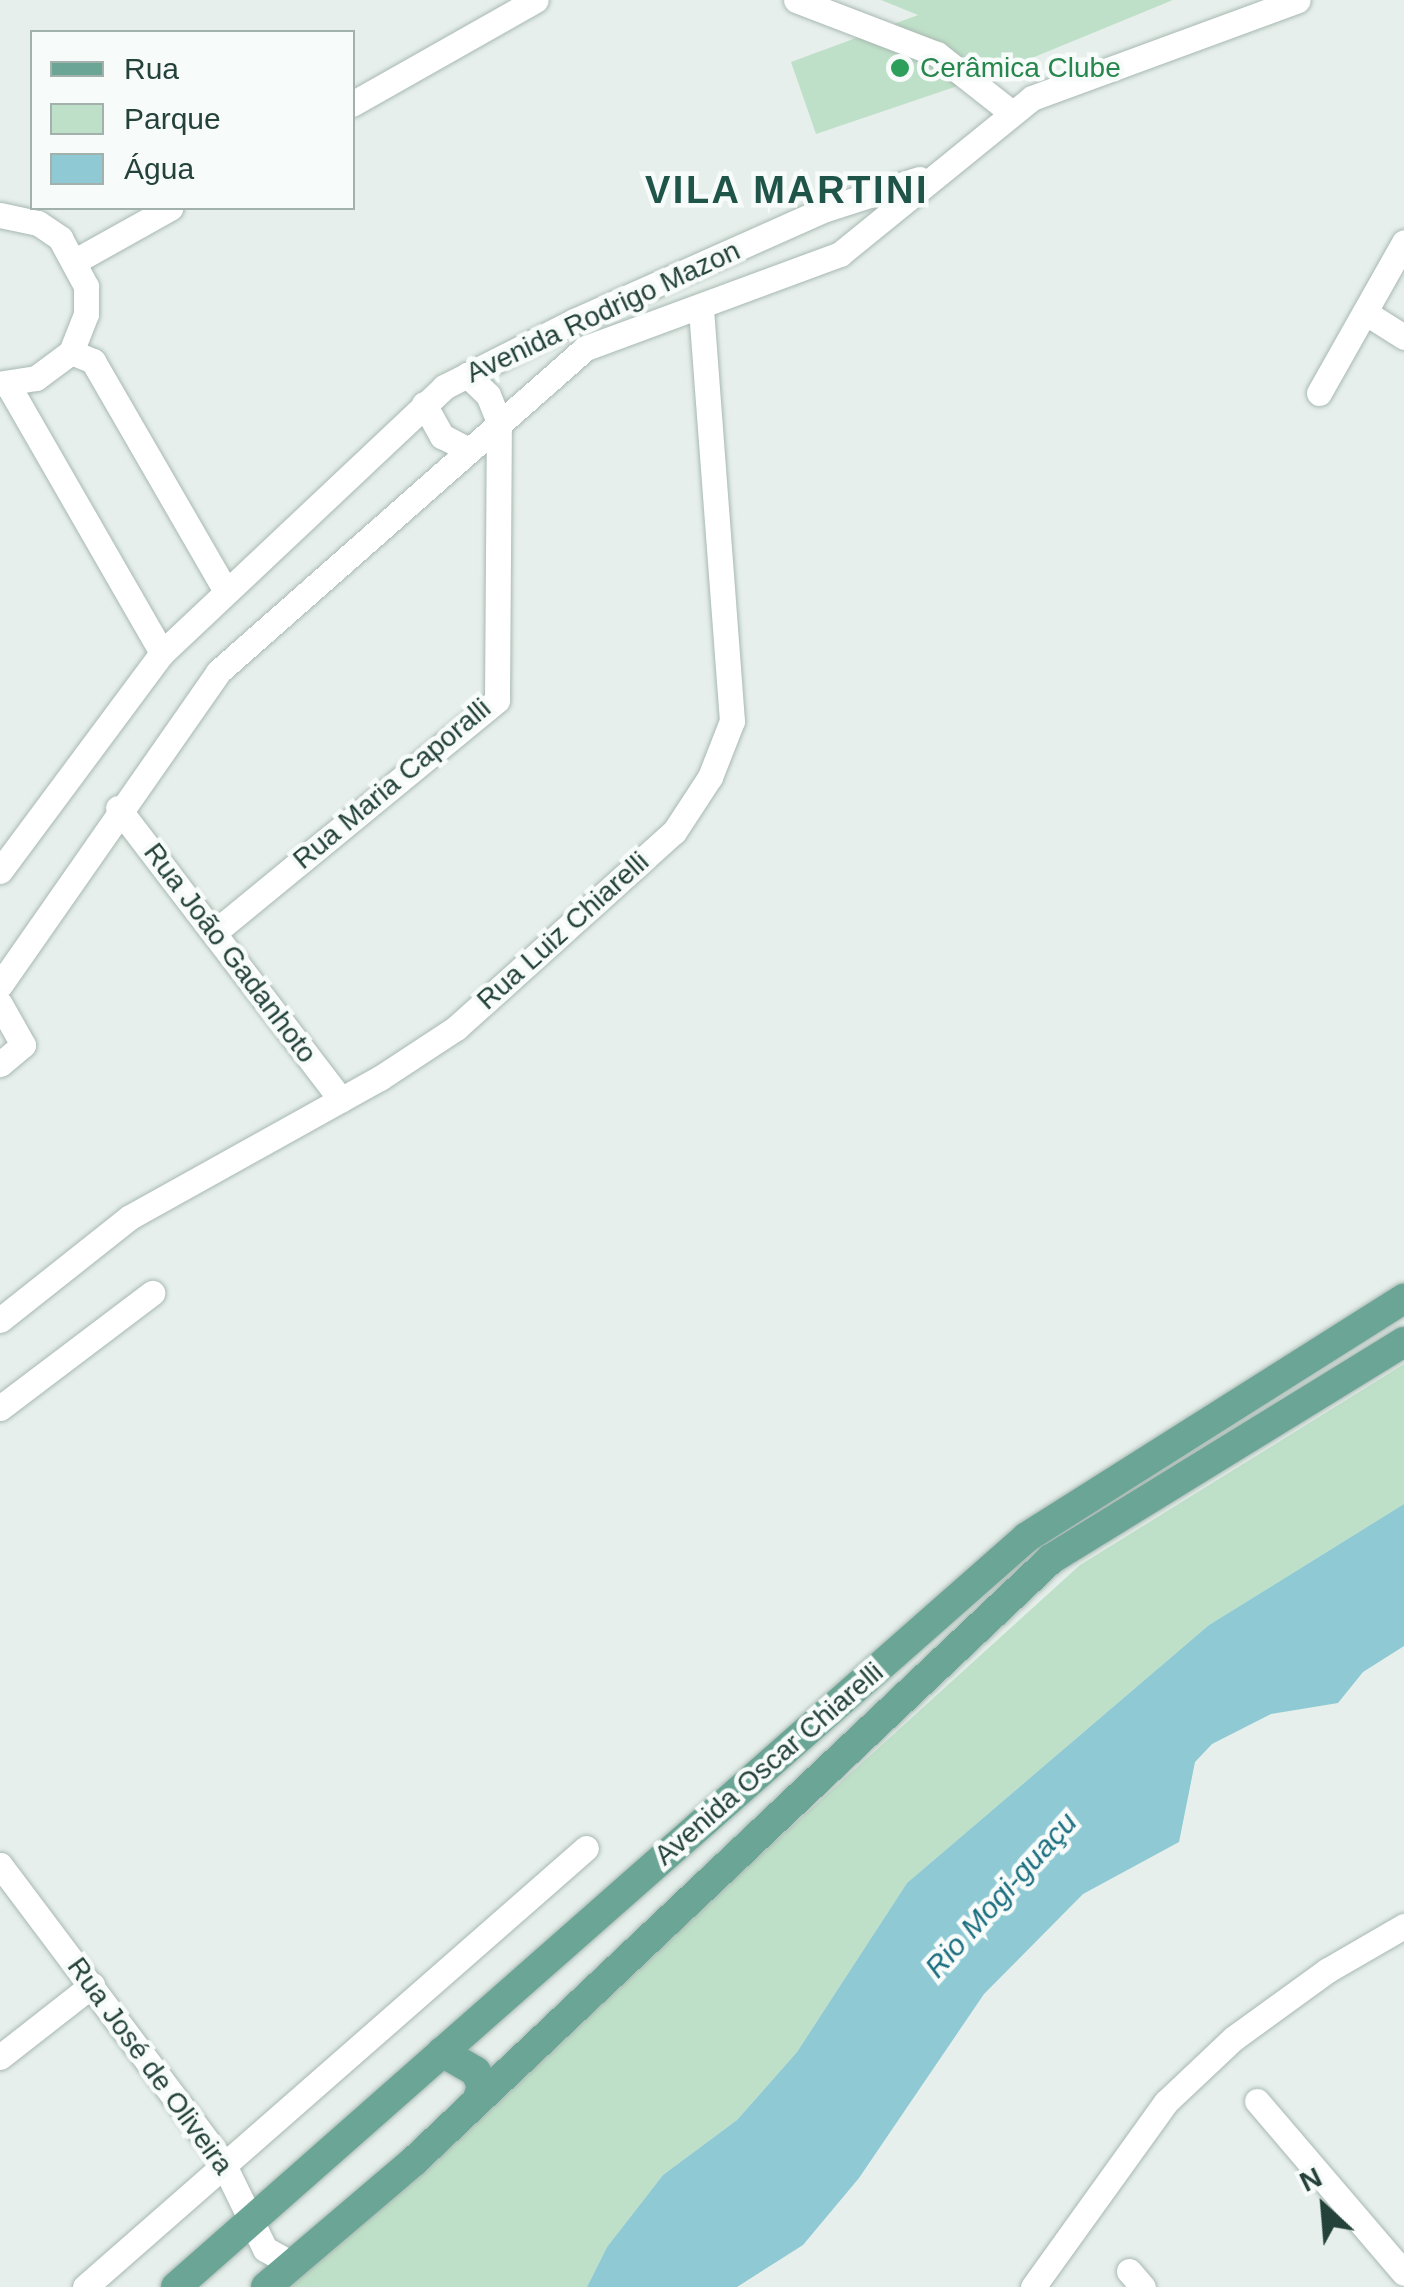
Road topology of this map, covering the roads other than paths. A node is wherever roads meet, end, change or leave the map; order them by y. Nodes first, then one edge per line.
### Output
1 (536, 0) edge
2 (796, 0) edge
3 (1298, 0) edge
4 (1241, 11) edge
5 (355, 102) edge
6 (1012, 113) junction
7 (929, 176) junction
8 (166, 210) edge
9 (0, 216) edge
10 (1404, 242) edge
11 (77, 260) junction
12 (701, 309) junction
13 (1366, 313) junction
14 (1404, 337) edge
15 (70, 352) junction
16 (467, 375) junction
17 (4, 385) edge
18 (1319, 394) dead end
19 (424, 404) junction
20 (499, 422) junction
21 (468, 450) junction
22 (226, 591) junction
23 (162, 653) junction
24 (118, 808) junction
25 (0, 871) edge
26 (215, 932) junction
27 (0, 985) edge
28 (0, 1004) edge
29 (0, 1064) edge
30 (342, 1100) junction
31 (152, 1293) dead end
32 (1404, 1299) edge
33 (0, 1320) edge
34 (1404, 1342) edge
35 (0, 1408) edge
36 (586, 1848) dead end
37 (0, 1865) edge
38 (1404, 1926) edge
39 (92, 1985) junction
40 (442, 2052) junction
41 (0, 2057) edge
42 (477, 2101) junction
43 (1257, 2101) dead end
44 (222, 2160) junction
45 (255, 2220) junction
46 (292, 2264) junction
47 (1404, 2273) edge
48 (84, 2287) edge
49 (176, 2287) edge
50 (266, 2287) edge
51 (1033, 2287) edge

1 - 5 street
2 - 6 street
3 - 4 street
4 - 6 street
6 - 7 street
7 - 12 street, Avenida Rodrigo Mazon
7 - 16 street, Avenida Rodrigo Mazon
8 - 11 street
9 - 11 street
10 - 13 street
11 - 15 street
12 - 20 street, Avenida Rodrigo Mazon
12 - 30 street, Rua Luiz Chiarelli
13 - 14 street
13 - 18 street
15 - 17 street
15 - 22 street
16 - 19 street, Avenida Rodrigo Mazon
16 - 20 street
17 - 23 street
19 - 21 street
19 - 22 street, Avenida Rodrigo Mazon
20 - 21 street, Avenida Rodrigo Mazon
20 - 26 street, Rua Maria Caporalli
21 - 24 street, Avenida Rodrigo Mazon
22 - 23 street, Avenida Rodrigo Mazon
23 - 25 street, Avenida Rodrigo Mazon
24 - 26 street, Rua João Gadanhoto
24 - 27 street, Avenida Rodrigo Mazon
26 - 30 street, Rua João Gadanhoto
28 - 29 street
30 - 33 street, Rua Luiz Chiarelli
31 - 35 street
32 - 40 main road, Avenida Oscar Chiarelli
34 - 42 main road, Avenida Oscar Chiarelli
36 - 44 street
37 - 39 street, Rua José de Oliveira
38 - 51 street
39 - 41 street
39 - 44 street, Rua José de Oliveira
40 - 42 main road
40 - 45 main road, Avenida Oscar Chiarelli
42 - 46 main road, Avenida Oscar Chiarelli
43 - 47 street
44 - 45 street, Rua José de Oliveira
44 - 48 street
45 - 46 street, Rua José de Oliveira
45 - 49 main road, Avenida Oscar Chiarelli
46 - 50 main road, Avenida Oscar Chiarelli

